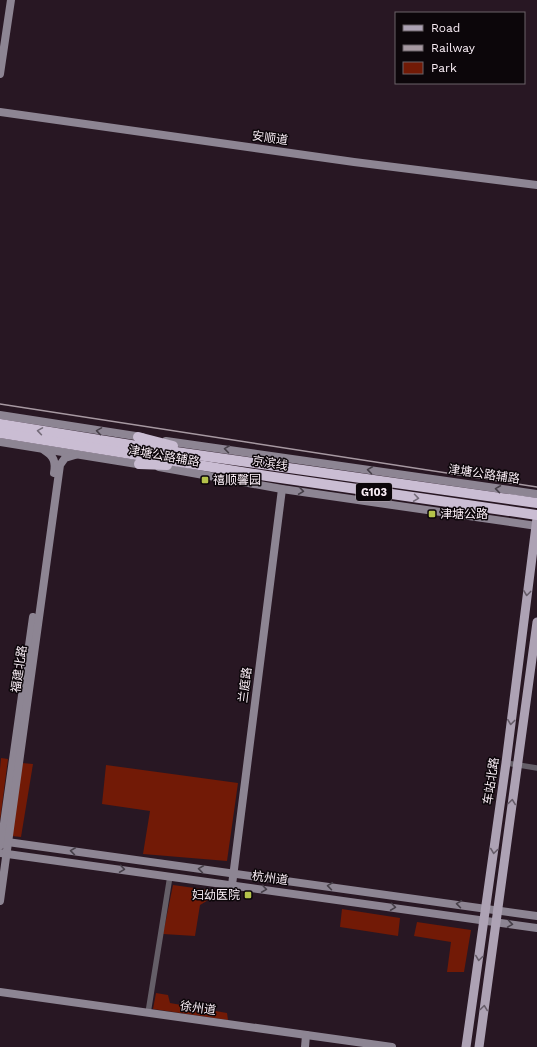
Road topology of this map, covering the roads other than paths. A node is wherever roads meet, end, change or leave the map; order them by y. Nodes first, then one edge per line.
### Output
1 (11, 0) edge
2 (0, 74) edge
3 (0, 112) edge
4 (537, 185) edge
5 (0, 415) edge
6 (0, 424) edge
7 (0, 433) edge
8 (138, 437) junction
9 (0, 442) edge
10 (40, 448) junction
11 (161, 454) junction
12 (80, 455) junction
13 (213, 456) junction
14 (139, 464) junction
15 (212, 467) junction
16 (282, 489) junction
17 (537, 494) edge
18 (537, 503) edge
19 (537, 521) edge
20 (537, 622) edge
21 (506, 763) junction
22 (517, 765) junction
23 (537, 768) edge
24 (3, 847) edge
25 (233, 873) junction
26 (170, 876) junction
27 (232, 885) junction
28 (0, 901) edge
29 (486, 908) junction
30 (498, 910) junction
31 (537, 916) edge
32 (484, 920) junction
33 (496, 922) junction
34 (537, 928) edge
35 (0, 992) edge
36 (148, 1013) junction
37 (306, 1035) junction
38 (305, 1047) edge
39 (392, 1047) edge
40 (466, 1047) edge
41 (479, 1047) edge

1 - 2 street
3 - 4 street, 安顺道
8 -> 5 street, 津塘公路辅路 / G103
11 -> 6 highway, 京滨线 / G103
7 - 11 highway, 京滨线 / G103
8 - 13 highway, G103
17 -> 8 street, 津塘公路辅路 / G103
9 - 10 street, 津塘公路辅路
10 - 12 street, 津塘公路辅路
10 - 24 street, 福建北路
11 - 13 highway, 京滨线 / G103
11 - 15 highway, 京滨线 / G103
12 - 14 street, 津塘公路辅路
12 - 24 street, 福建北路
13 - 18 highway, 京滨线 / G103
14 - 15 highway
14 - 16 street, 津塘公路辅路
15 -> 19 highway, 京滨线 / G103
16 -> 19 street, 津塘公路辅路
16 - 25 street, 兰庭路
19 -> 21 main road, 车站北路
20 - 22 main road, 车站北路
21 - 22 street
21 -> 29 main road, 车站北路
22 - 23 street
30 -> 22 main road, 车站北路
25 -> 24 street, 杭州道
24 -> 26 street, 杭州道
24 - 28 street, 福建北路
25 - 27 street, 兰庭路
29 -> 25 street, 杭州道
26 - 27 street, 杭州道
26 - 36 street
27 -> 32 street, 杭州道
29 - 30 street, 杭州道
29 - 32 main road, 车站北路
30 - 31 street, 杭州道
30 - 33 main road, 车站北路
32 - 33 street, 杭州道
32 -> 40 main road, 车站北路
33 -> 34 street, 杭州道
41 -> 33 main road, 车站北路
35 - 36 street, 徐州道
36 - 37 street, 徐州道
37 - 38 street
37 - 39 street, 徐州道

